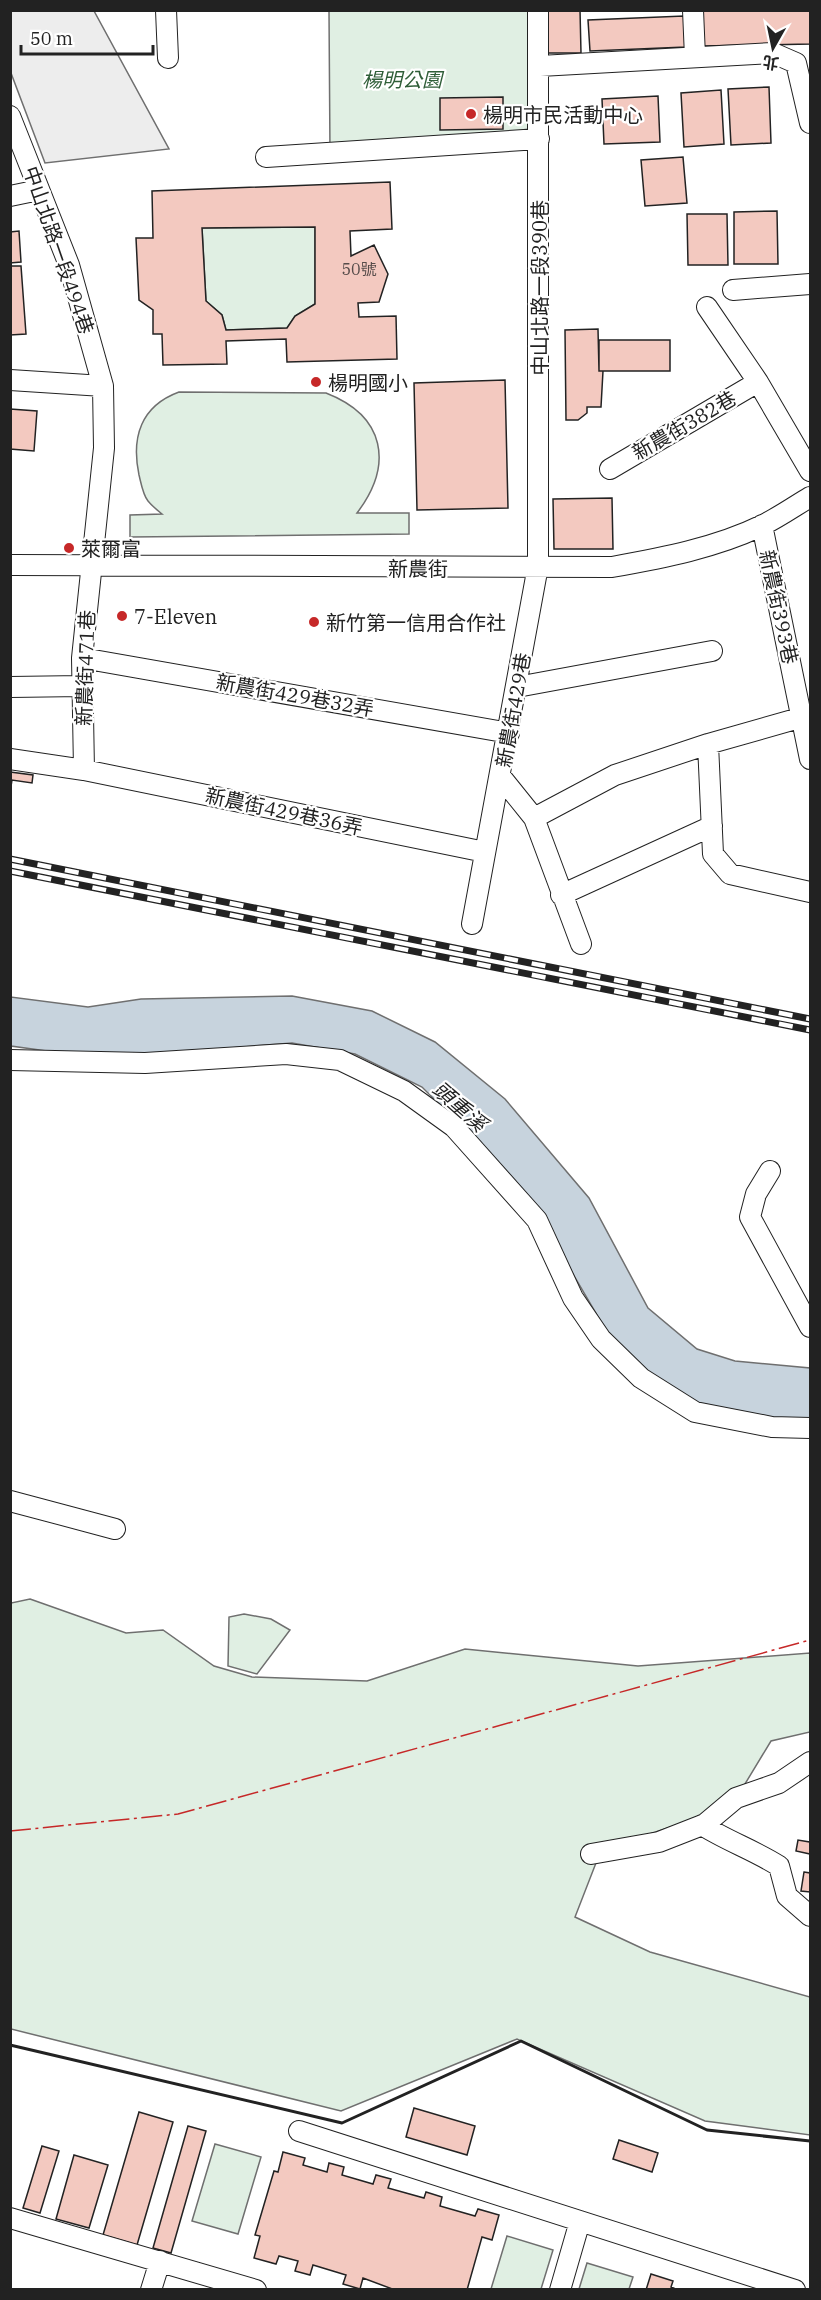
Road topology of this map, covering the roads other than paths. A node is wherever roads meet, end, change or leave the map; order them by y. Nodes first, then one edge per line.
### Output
1 (166, 10) edge
2 (538, 10) edge
3 (693, 10) edge
4 (695, 57) junction
5 (168, 58) dead end
6 (540, 66) junction
7 (10, 116) edge
8 (810, 123) edge
9 (539, 139) junction
10 (266, 157) dead end
11 (39, 190) junction
12 (10, 196) edge
13 (810, 284) edge
14 (733, 290) dead end
15 (707, 307) dead end
16 (10, 380) edge
17 (758, 382) junction
18 (102, 386) junction
19 (610, 468) dead end
20 (810, 471) edge
21 (810, 497) edge
22 (762, 525) junction
23 (10, 565) edge
24 (538, 566) junction
25 (90, 567) junction
26 (712, 651) dead end
27 (82, 658) junction
28 (82, 686) junction
29 (10, 687) edge
30 (517, 687) junction
31 (806, 717) edge
32 (509, 733) junction
33 (708, 744) junction
34 (10, 759) edge
35 (810, 759) edge
36 (84, 770) junction
37 (501, 777) junction
38 (534, 818) junction
39 (712, 826) junction
40 (485, 852) junction
41 (810, 892) edge
42 (561, 895) junction
43 (472, 924) dead end
44 (580, 944) dead end
45 (10, 1060) edge
46 (770, 1171) dead end
47 (810, 1327) edge
48 (810, 1428) edge
49 (10, 1501) edge
50 (115, 1529) dead end
51 (810, 1762) edge
52 (702, 1825) junction
53 (591, 1854) dead end
54 (810, 1916) edge
55 (299, 2131) dead end
56 (10, 2218) edge
57 (580, 2221) junction
58 (160, 2261) junction
59 (151, 2289) edge
60 (256, 2289) edge
61 (560, 2289) edge
62 (795, 2289) edge

1 - 5 street
2 - 6 street, 中山北路一段390巷
3 - 4 street
4 - 6 street
4 - 8 street
6 - 9 street, 中山北路一段390巷
7 - 11 street, 中山北路一段494巷
9 - 10 street
9 - 24 street, 中山北路一段390巷
11 - 12 street
11 - 18 street, 中山北路一段494巷
13 - 14 street
15 - 17 street, 新農街382巷
16 - 18 street
17 - 19 street, 新農街382巷
17 - 20 street, 新農街382巷
18 - 25 street, 中山北路一段494巷
21 - 22 street, 新農街
22 - 24 street, 新農街
22 - 31 street, 新農街393巷
23 - 25 street, 新農街
24 - 25 street, 新農街
24 - 30 street, 新農街429巷
25 - 27 street, 新農街471巷
26 - 30 street
27 - 28 street, 新農街471巷
27 - 32 street, 新農街429巷32弄
28 - 29 street
28 - 36 street, 新農街471巷
30 - 32 street, 新農街429巷
31 - 33 street
31 - 35 street, 新農街393巷
32 - 37 street, 新農街429巷
33 - 38 street
33 - 39 street
34 - 36 street, 新農街429巷36弄
36 - 40 street, 新農街429巷36弄
37 - 38 street
37 - 40 street, 新農街429巷
38 - 42 street
39 - 41 street
39 - 42 street
40 - 43 street, 新農街429巷
42 - 44 street
45 - 48 street
46 - 47 street
49 - 50 street
51 - 52 street
52 - 53 street
52 - 54 street
55 - 57 street
56 - 58 street
57 - 61 street
57 - 62 street
58 - 59 street
58 - 60 street

